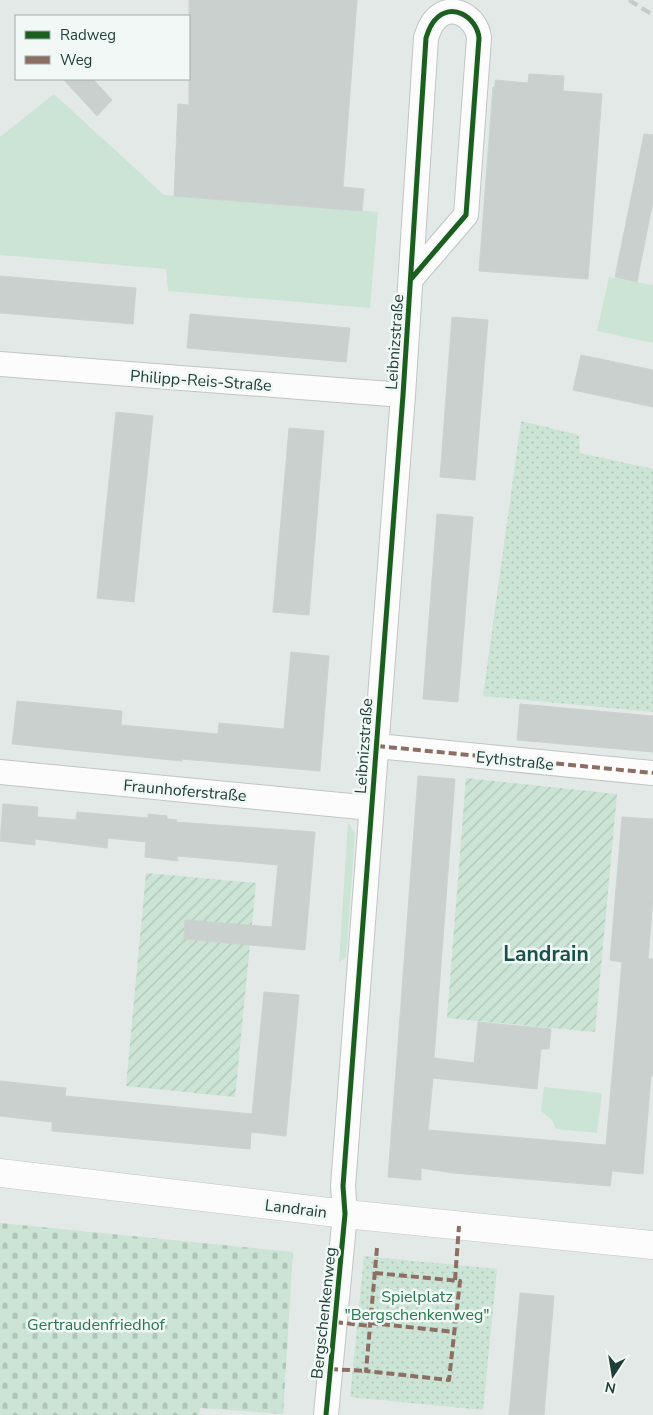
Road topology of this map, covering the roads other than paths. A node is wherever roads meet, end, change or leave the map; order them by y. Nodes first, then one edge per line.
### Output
1 (411, 279) junction
2 (0, 364) edge
3 (402, 395) junction
4 (377, 746) junction
5 (0, 772) edge
6 (653, 774) edge
7 (371, 808) junction
8 (0, 1173) edge
9 (345, 1214) junction
10 (653, 1245) edge
11 (326, 1415) edge

1 - 1 street, Leibnizstraße
1 - 3 street, Leibnizstraße
2 - 3 street, Philipp-Reis-Straße
3 - 4 street, Leibnizstraße
4 - 6 street, Eythstraße
4 - 7 street, Leibnizstraße
5 - 7 street, Fraunhoferstraße
7 - 9 street, Leibnizstraße
8 - 9 street, Landrain
9 - 10 street, Landrain
9 - 11 street, Bergschenkenweg

